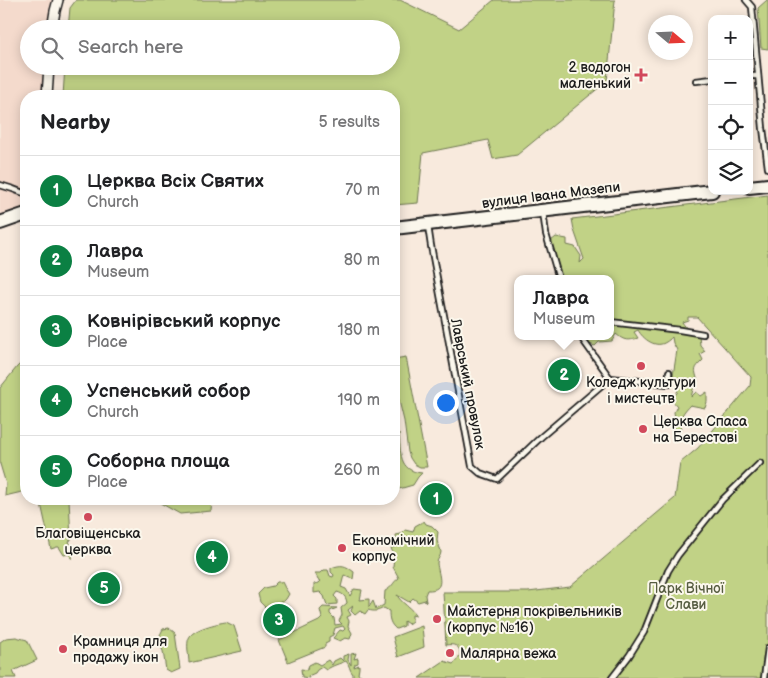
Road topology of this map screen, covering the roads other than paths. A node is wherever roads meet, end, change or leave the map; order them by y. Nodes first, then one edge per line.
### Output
1 (58, 0) edge
2 (746, 0) edge
3 (53, 20) edge
4 (48, 75) edge
5 (753, 76) edge
6 (758, 76) junction
7 (708, 80) edge
8 (696, 81) dead end
9 (47, 90) edge
10 (765, 127) edge
11 (768, 168) edge
12 (0, 185) edge
13 (768, 185) edge
14 (753, 187) edge
15 (708, 191) edge
16 (20, 192) edge
17 (543, 211) junction
18 (20, 216) edge
19 (1, 223) edge
20 (428, 224) junction
21 (400, 227) edge
22 (558, 275) edge
23 (614, 323) edge
24 (703, 334) dead end
25 (583, 340) edge
26 (669, 372) dead end
27 (610, 378) junction
28 (760, 463) dead end
29 (768, 648) edge
30 (612, 678) edge
31 (764, 678) edge

1 - 3 street
2 - 6 lane
4 - 9 street
5 - 6 lane
6 - 10 lane
7 - 8 lane
10 - 11 lane
12 - 16 lane
13 - 14 main road
15 - 17 main road, вулиця Івана Мазепи
17 - 20 main road, вулиця Івана Мазепи
17 - 22 lane
18 - 19 main road
20 - 21 main road, вулиця Івана Мазепи
20 - 27 lane, Лаврський провулок
23 - 24 lane
25 - 27 lane
26 - 27 lane
28 - 30 lane
29 - 31 lane

